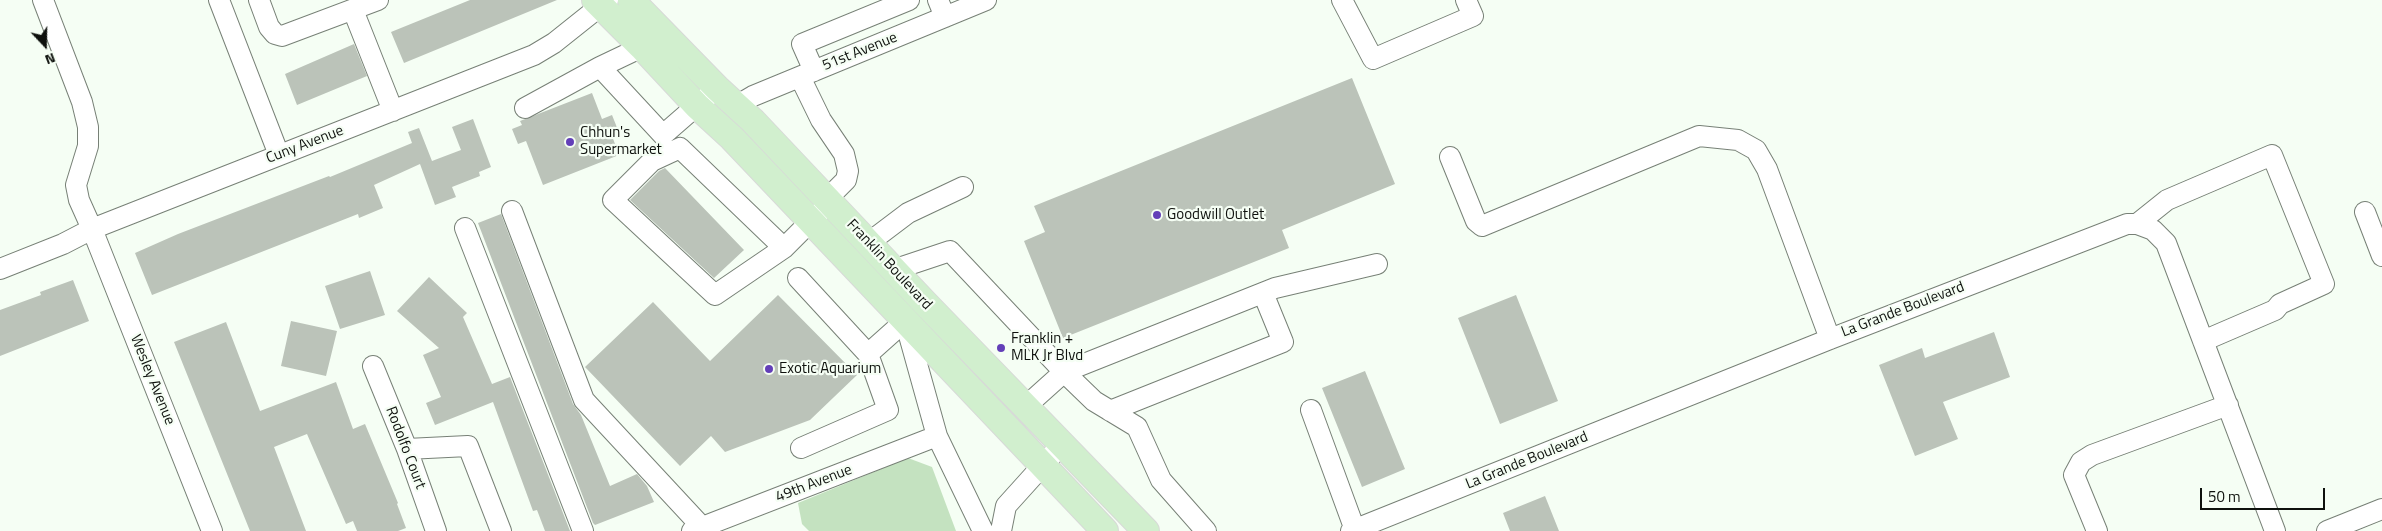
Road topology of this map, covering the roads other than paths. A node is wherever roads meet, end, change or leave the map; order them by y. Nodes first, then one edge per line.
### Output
1 (43, 0) edge
2 (219, 0) edge
3 (259, 0) edge
4 (378, 0) edge
5 (631, 0) edge
6 (909, 0) edge
7 (986, 0) edge
8 (1342, 0) edge
9 (1466, 0) edge
10 (601, 2) edge
11 (941, 8) edge
12 (353, 10) junction
13 (651, 38) junction
14 (600, 67) junction
15 (807, 74) junction
16 (717, 88) junction
17 (697, 106) junction
18 (736, 106) junction
19 (526, 108) dead end
20 (393, 110) junction
21 (279, 155) junction
22 (1450, 157) dead end
23 (963, 187) dead end
24 (512, 211) dead end
25 (819, 211) junction
26 (2365, 212) dead end
27 (2136, 224) junction
28 (465, 228) dead end
29 (92, 229) junction
30 (868, 244) junction
31 (784, 248) junction
32 (2382, 256) edge
33 (1377, 264) dead end
34 (0, 269) edge
35 (893, 270) junction
36 (798, 278) dead end
37 (1263, 293) junction
38 (905, 321) junction
39 (1830, 338) junction
40 (2203, 341) junction
41 (868, 354) junction
42 (372, 366) dead end
43 (1064, 372) junction
44 (2228, 405) junction
45 (1025, 407) junction
46 (1312, 410) dead end
47 (1110, 411) junction
48 (937, 436) junction
49 (1061, 445) junction
50 (801, 448) dead end
51 (407, 449) junction
52 (1042, 464) junction
53 (2382, 509) edge
54 (697, 529) edge
55 (1353, 530) edge
56 (212, 531) edge
57 (436, 531) edge
58 (501, 531) edge
59 (584, 531) edge
60 (983, 531) edge
61 (1000, 531) edge
62 (1105, 531) edge
63 (1146, 531) edge
64 (1206, 531) edge
65 (2097, 531) edge
66 (2275, 531) edge
67 (2327, 531) edge

1 - 29 street, Wesley Avenue
2 - 21 street
3 - 12 street
4 - 12 street
5 - 13 main road, Franklin Boulevard
6 - 15 street
7 - 11 street, 51st Avenue
8 - 9 street
10 - 13 main road, Franklin Boulevard
10 - 20 street, Cuny Avenue
11 - 15 street, 51st Avenue
12 - 20 street
13 - 14 street
13 - 16 main road, Franklin Boulevard
13 - 17 main road, Franklin Boulevard
14 - 17 street
14 - 19 street
15 - 18 street, 51st Avenue
15 - 25 street
16 - 17 street
16 - 18 main road, Franklin Boulevard
17 - 25 main road, Franklin Boulevard
18 - 25 main road, Franklin Boulevard
20 - 21 street, Cuny Avenue
21 - 29 street, Cuny Avenue
22 - 39 street
23 - 30 street
24 - 54 street
25 - 30 main road, Franklin Boulevard
25 - 31 street
25 - 35 main road
25 - 38 main road, Franklin Boulevard
26 - 32 street
27 - 39 street, La Grande Boulevard
27 - 40 street
27 - 40 street
28 - 59 street
29 - 34 street, Cuny Avenue
29 - 56 street, Wesley Avenue
30 - 35 main road, Franklin Boulevard
31 - 31 street
33 - 37 street
35 - 43 street
35 - 45 main road, Franklin Boulevard
36 - 41 street
37 - 43 street
37 - 47 street
38 - 41 street
38 - 48 street
38 - 52 main road, Franklin Boulevard
39 - 55 street, La Grande Boulevard
40 - 44 street
41 - 50 street
42 - 51 street, Rodolfo Court
43 - 45 street
43 - 47 street
44 - 65 street
44 - 66 street
45 - 49 main road, Franklin Boulevard
46 - 55 street
47 - 64 street
48 - 54 street, 49th Avenue
48 - 60 street
49 - 52 street
49 - 63 main road, Franklin Boulevard
51 - 57 street, Rodolfo Court
51 - 58 street
52 - 61 street
52 - 62 main road, Franklin Boulevard
53 - 67 street

